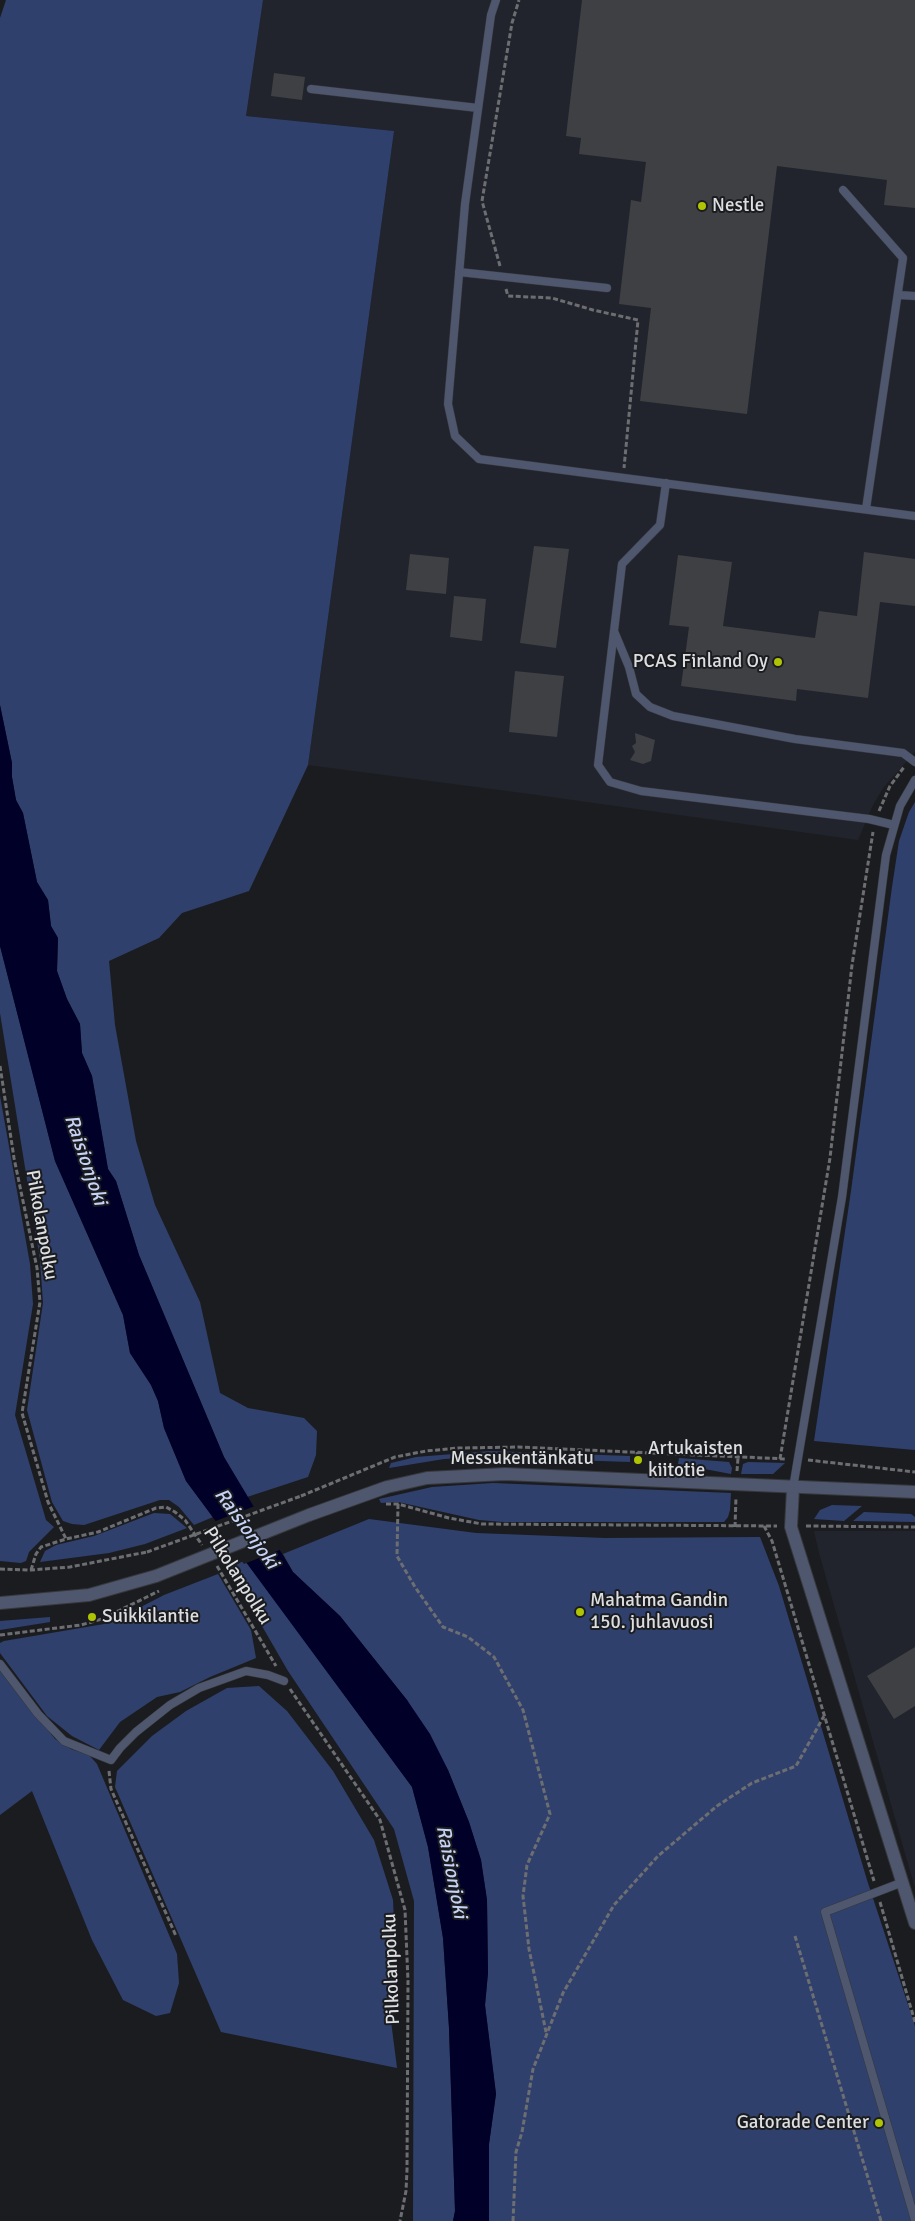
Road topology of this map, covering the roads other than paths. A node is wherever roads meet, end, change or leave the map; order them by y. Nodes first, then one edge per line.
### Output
1 (496, 0) edge
2 (311, 89) dead end
3 (478, 108) junction
4 (843, 190) dead end
5 (459, 272) junction
6 (607, 288) dead end
7 (899, 295) junction
8 (915, 296) edge
9 (666, 483) junction
10 (866, 509) junction
11 (915, 516) edge
12 (614, 629) junction
13 (913, 760) edge
14 (915, 780) edge
15 (894, 825) junction
16 (793, 1488) junction
17 (915, 1492) edge
18 (0, 1603) edge
19 (0, 1664) edge
20 (284, 1681) road end
21 (903, 1882) junction
22 (915, 1923) edge
23 (915, 2220) edge

1 - 3 lane
2 - 3 lane
3 - 5 lane
4 - 7 lane
5 - 6 lane
5 - 9 lane
7 - 8 lane
7 - 10 lane
9 - 10 lane
9 - 12 lane
10 - 11 lane
12 - 13 lane
12 - 15 lane
14 - 15 lane
15 - 16 lane
16 - 17 street, Messukentänkatu
16 - 18 street, Messukentänkatu, bridge
16 - 21 street
19 - 20 lane
21 - 22 street
21 - 23 lane

